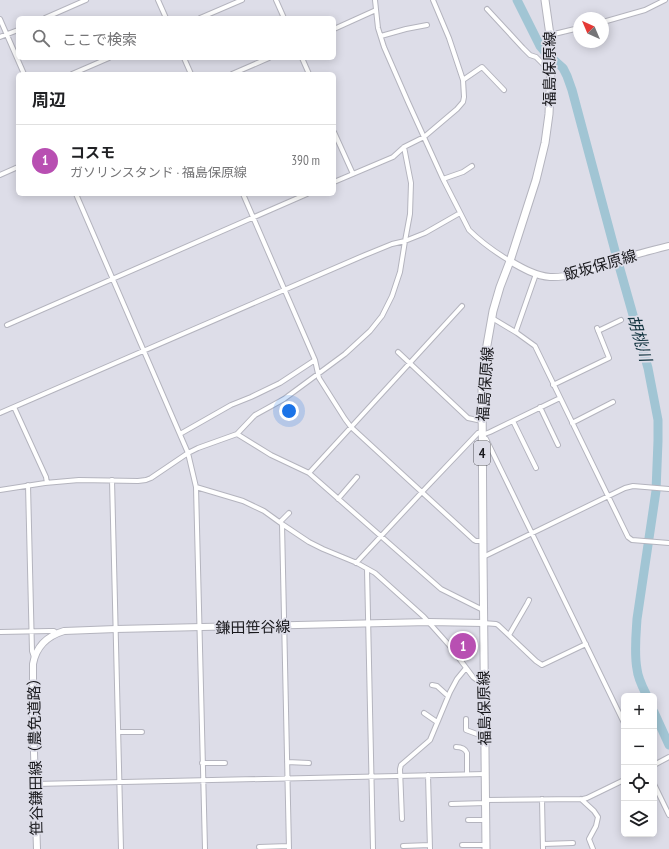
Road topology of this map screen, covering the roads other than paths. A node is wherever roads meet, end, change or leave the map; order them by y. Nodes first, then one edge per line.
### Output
1 (86, 0) edge
2 (158, 0) edge
3 (242, 0) edge
4 (276, 0) edge
5 (374, 0) edge
6 (434, 0) edge
7 (545, 0) edge
8 (665, 0) edge
9 (488, 9) dead end
10 (376, 10) junction
11 (50, 16) edge
12 (165, 16) edge
13 (205, 16) edge
14 (283, 16) edge
15 (0, 19) edge
16 (609, 20) edge
17 (427, 25) dead end
18 (336, 28) edge
19 (573, 29) edge
20 (16, 31) edge
21 (7, 34) junction
22 (550, 34) junction
23 (380, 36) junction
24 (0, 37) edge
25 (16, 55) edge
26 (18, 60) edge
27 (104, 60) edge
28 (185, 60) edge
29 (264, 60) edge
30 (303, 60) edge
31 (551, 69) junction
32 (23, 72) edge
33 (77, 72) edge
34 (190, 72) edge
35 (237, 72) edge
36 (308, 72) edge
37 (463, 80) junction
38 (504, 90) dead end
39 (336, 137) edge
40 (424, 137) junction
41 (404, 147) junction
42 (472, 166) dead end
43 (16, 168) edge
44 (352, 174) junction
45 (0, 175) edge
46 (443, 179) junction
47 (336, 181) edge
48 (77, 196) edge
49 (244, 196) edge
50 (303, 196) edge
51 (460, 213) junction
52 (254, 218) junction
53 (405, 241) junction
54 (669, 246) edge
55 (510, 261) junction
56 (536, 274) junction
57 (113, 279) junction
58 (285, 289) junction
59 (462, 306) dead end
60 (492, 318) junction
61 (621, 320) dead end
62 (7, 325) dead end
63 (517, 333) junction
64 (144, 350) junction
65 (398, 352) dead end
66 (315, 360) junction
67 (410, 363) junction
68 (318, 374) junction
69 (553, 385) junction
70 (560, 398) junction
71 (613, 402) dead end
72 (14, 407) junction
73 (540, 408) junction
74 (0, 413) edge
75 (482, 421) junction
76 (513, 421) junction
77 (572, 423) junction
78 (351, 427) junction
79 (180, 434) junction
80 (237, 434) junction
81 (482, 435) junction
82 (558, 444) dead end
83 (188, 453) junction
84 (536, 468) dead end
85 (309, 473) junction
86 (357, 477) dead end
87 (112, 480) junction
88 (47, 483) junction
89 (28, 485) junction
90 (196, 487) junction
91 (669, 489) edge
92 (0, 490) edge
93 (422, 492) junction
94 (608, 496) junction
95 (338, 499) junction
96 (289, 513) dead end
97 (281, 523) junction
98 (532, 534) junction
99 (381, 537) junction
100 (483, 541) junction
101 (669, 543) edge
102 (482, 557) junction
103 (356, 563) junction
104 (367, 569) junction
105 (529, 600) dead end
106 (483, 610) junction
107 (429, 622) junction
108 (483, 623) junction
109 (368, 624) junction
110 (284, 626) junction
111 (200, 628) junction
112 (116, 629) junction
113 (32, 631) junction
114 (0, 632) edge
115 (56, 634) junction
116 (509, 635) junction
117 (586, 644) junction
118 (34, 657) junction
119 (466, 668) junction
120 (484, 683) junction
121 (432, 685) dead end
122 (448, 696) junction
123 (424, 713) dead end
124 (621, 716) edge
125 (466, 719) dead end
126 (437, 722) junction
127 (118, 732) junction
128 (142, 732) dead end
129 (485, 737) junction
130 (456, 747) dead end
131 (669, 757) edge
132 (287, 762) junction
133 (202, 763) junction
134 (225, 763) dead end
135 (309, 763) dead end
136 (657, 763) edge
137 (467, 774) junction
138 (485, 774) junction
139 (401, 775) junction
140 (428, 775) junction
141 (372, 776) junction
142 (288, 778) junction
143 (203, 781) junction
144 (621, 781) edge
145 (119, 782) junction
146 (35, 784) junction
147 (657, 790) edge
148 (581, 799) junction
149 (542, 800) junction
150 (486, 801) junction
151 (451, 804) dead end
152 (669, 815) edge
153 (402, 819) dead end
154 (468, 820) dead end
155 (486, 820) junction
156 (573, 843) dead end
157 (462, 845) dead end
158 (403, 846) dead end
159 (259, 847) dead end
160 (289, 847) edge
161 (430, 847) edge
162 (486, 847) edge
163 (543, 847) edge
164 (37, 849) edge
165 (121, 849) edge
166 (205, 849) edge
167 (373, 849) edge
168 (593, 849) edge

1 - 11 street
2 - 12 street
3 - 13 street
4 - 14 street
5 - 10 street
6 - 37 street
7 - 22 main road, 福島保原線 / 4
8 - 16 street
9 - 31 street
10 - 18 street
10 - 23 street
15 - 21 street
17 - 23 street
19 - 22 street
20 - 21 street
21 - 24 street
21 - 25 street
22 - 31 main road, 福島保原線 / 4
23 - 40 street
26 - 32 street
27 - 33 street
28 - 34 street
29 - 35 street
30 - 36 street
31 - 55 main road, 福島保原線 / 4
37 - 38 street
37 - 40 street
39 - 44 street
40 - 41 street
40 - 46 street
41 - 44 street
41 - 53 street
42 - 46 street
43 - 45 street
44 - 47 street
46 - 51 street
48 - 57 street
49 - 52 street
50 - 52 street
51 - 53 street
51 - 55 street
52 - 57 street
52 - 58 street
53 - 58 street
53 - 68 street
54 - 56 street, 飯坂保原線
55 - 56 street, 飯坂保原線
55 - 60 main road, 福島保原線 / 4
56 - 63 street
57 - 62 street
57 - 64 street
58 - 64 street
58 - 66 street
59 - 67 street
60 - 63 street
60 - 75 main road, 福島保原線 / 4
61 - 69 street
63 - 69 street
64 - 72 street
64 - 79 street
65 - 67 street
66 - 68 street
66 - 79 street
67 - 75 street
67 - 78 street
68 - 78 street
68 - 80 street
69 - 70 street
70 - 73 street
70 - 77 street
71 - 77 street
72 - 74 street
72 - 88 street
73 - 76 street
73 - 82 street
75 - 81 main road, 福島保原線 / 4
76 - 81 street
76 - 84 street
77 - 94 street
78 - 85 street
78 - 93 street
79 - 83 street
80 - 83 street
80 - 85 street
81 - 93 street
81 - 98 street
81 - 100 main road, 福島保原線 / 4
83 - 87 street
83 - 90 street
85 - 95 street
86 - 95 street
87 - 88 street
87 - 112 street
88 - 89 street
89 - 92 street
89 - 113 street
90 - 97 street
90 - 111 street
91 - 94 street
93 - 99 street
93 - 100 street
94 - 98 street
94 - 101 street
95 - 99 street
96 - 97 street
97 - 103 street
97 - 110 street
98 - 102 street
98 - 117 street
99 - 103 street
99 - 106 street
100 - 102 main road, 福島保原線 / 4
102 - 106 main road, 福島保原線 / 4
103 - 104 street
104 - 107 street
104 - 109 street
105 - 116 street
106 - 108 main road, 福島保原線 / 4
107 - 108 street, 鎌田笹谷線
107 - 109 street, 鎌田笹谷線
107 - 119 street
108 - 116 street
108 - 120 main road, 福島保原線 / 4
109 - 110 street, 鎌田笹谷線
109 - 141 street
110 - 111 street, 鎌田笹谷線
110 - 132 street
111 - 112 street, 鎌田笹谷線
111 - 133 street
112 - 115 street, 鎌田笹谷線
112 - 127 street
113 - 114 street
113 - 115 street
113 - 118 street
115 - 118 street, 鎌田笹谷線
116 - 117 street
117 - 124 street
118 - 146 street, 笹谷鎌田線（農免道路）
119 - 120 street
119 - 122 street
120 - 129 main road, 福島保原線 / 4
121 - 122 street
122 - 126 street
123 - 126 street
125 - 129 street
126 - 139 street
127 - 128 street
127 - 145 street
129 - 138 main road, 福島保原線 / 4
130 - 137 street
131 - 136 street
132 - 135 street
132 - 142 street
133 - 134 street
133 - 143 street
137 - 138 street
137 - 140 street
138 - 150 main road, 福島保原線 / 4
139 - 140 street
139 - 141 street
139 - 153 street
140 - 161 street
141 - 142 street
141 - 167 street
142 - 143 street
142 - 160 street
143 - 145 street
143 - 166 street
144 - 148 street
145 - 146 street
145 - 165 street
146 - 164 street, 笹谷鎌田線（農免道路）
147 - 152 street
148 - 149 street
148 - 168 street
149 - 150 street
149 - 163 street
150 - 151 street
150 - 155 main road, 福島保原線 / 4
154 - 155 street
155 - 162 main road, 福島保原線 / 4
156 - 163 street
157 - 162 street
158 - 161 street
159 - 160 street

